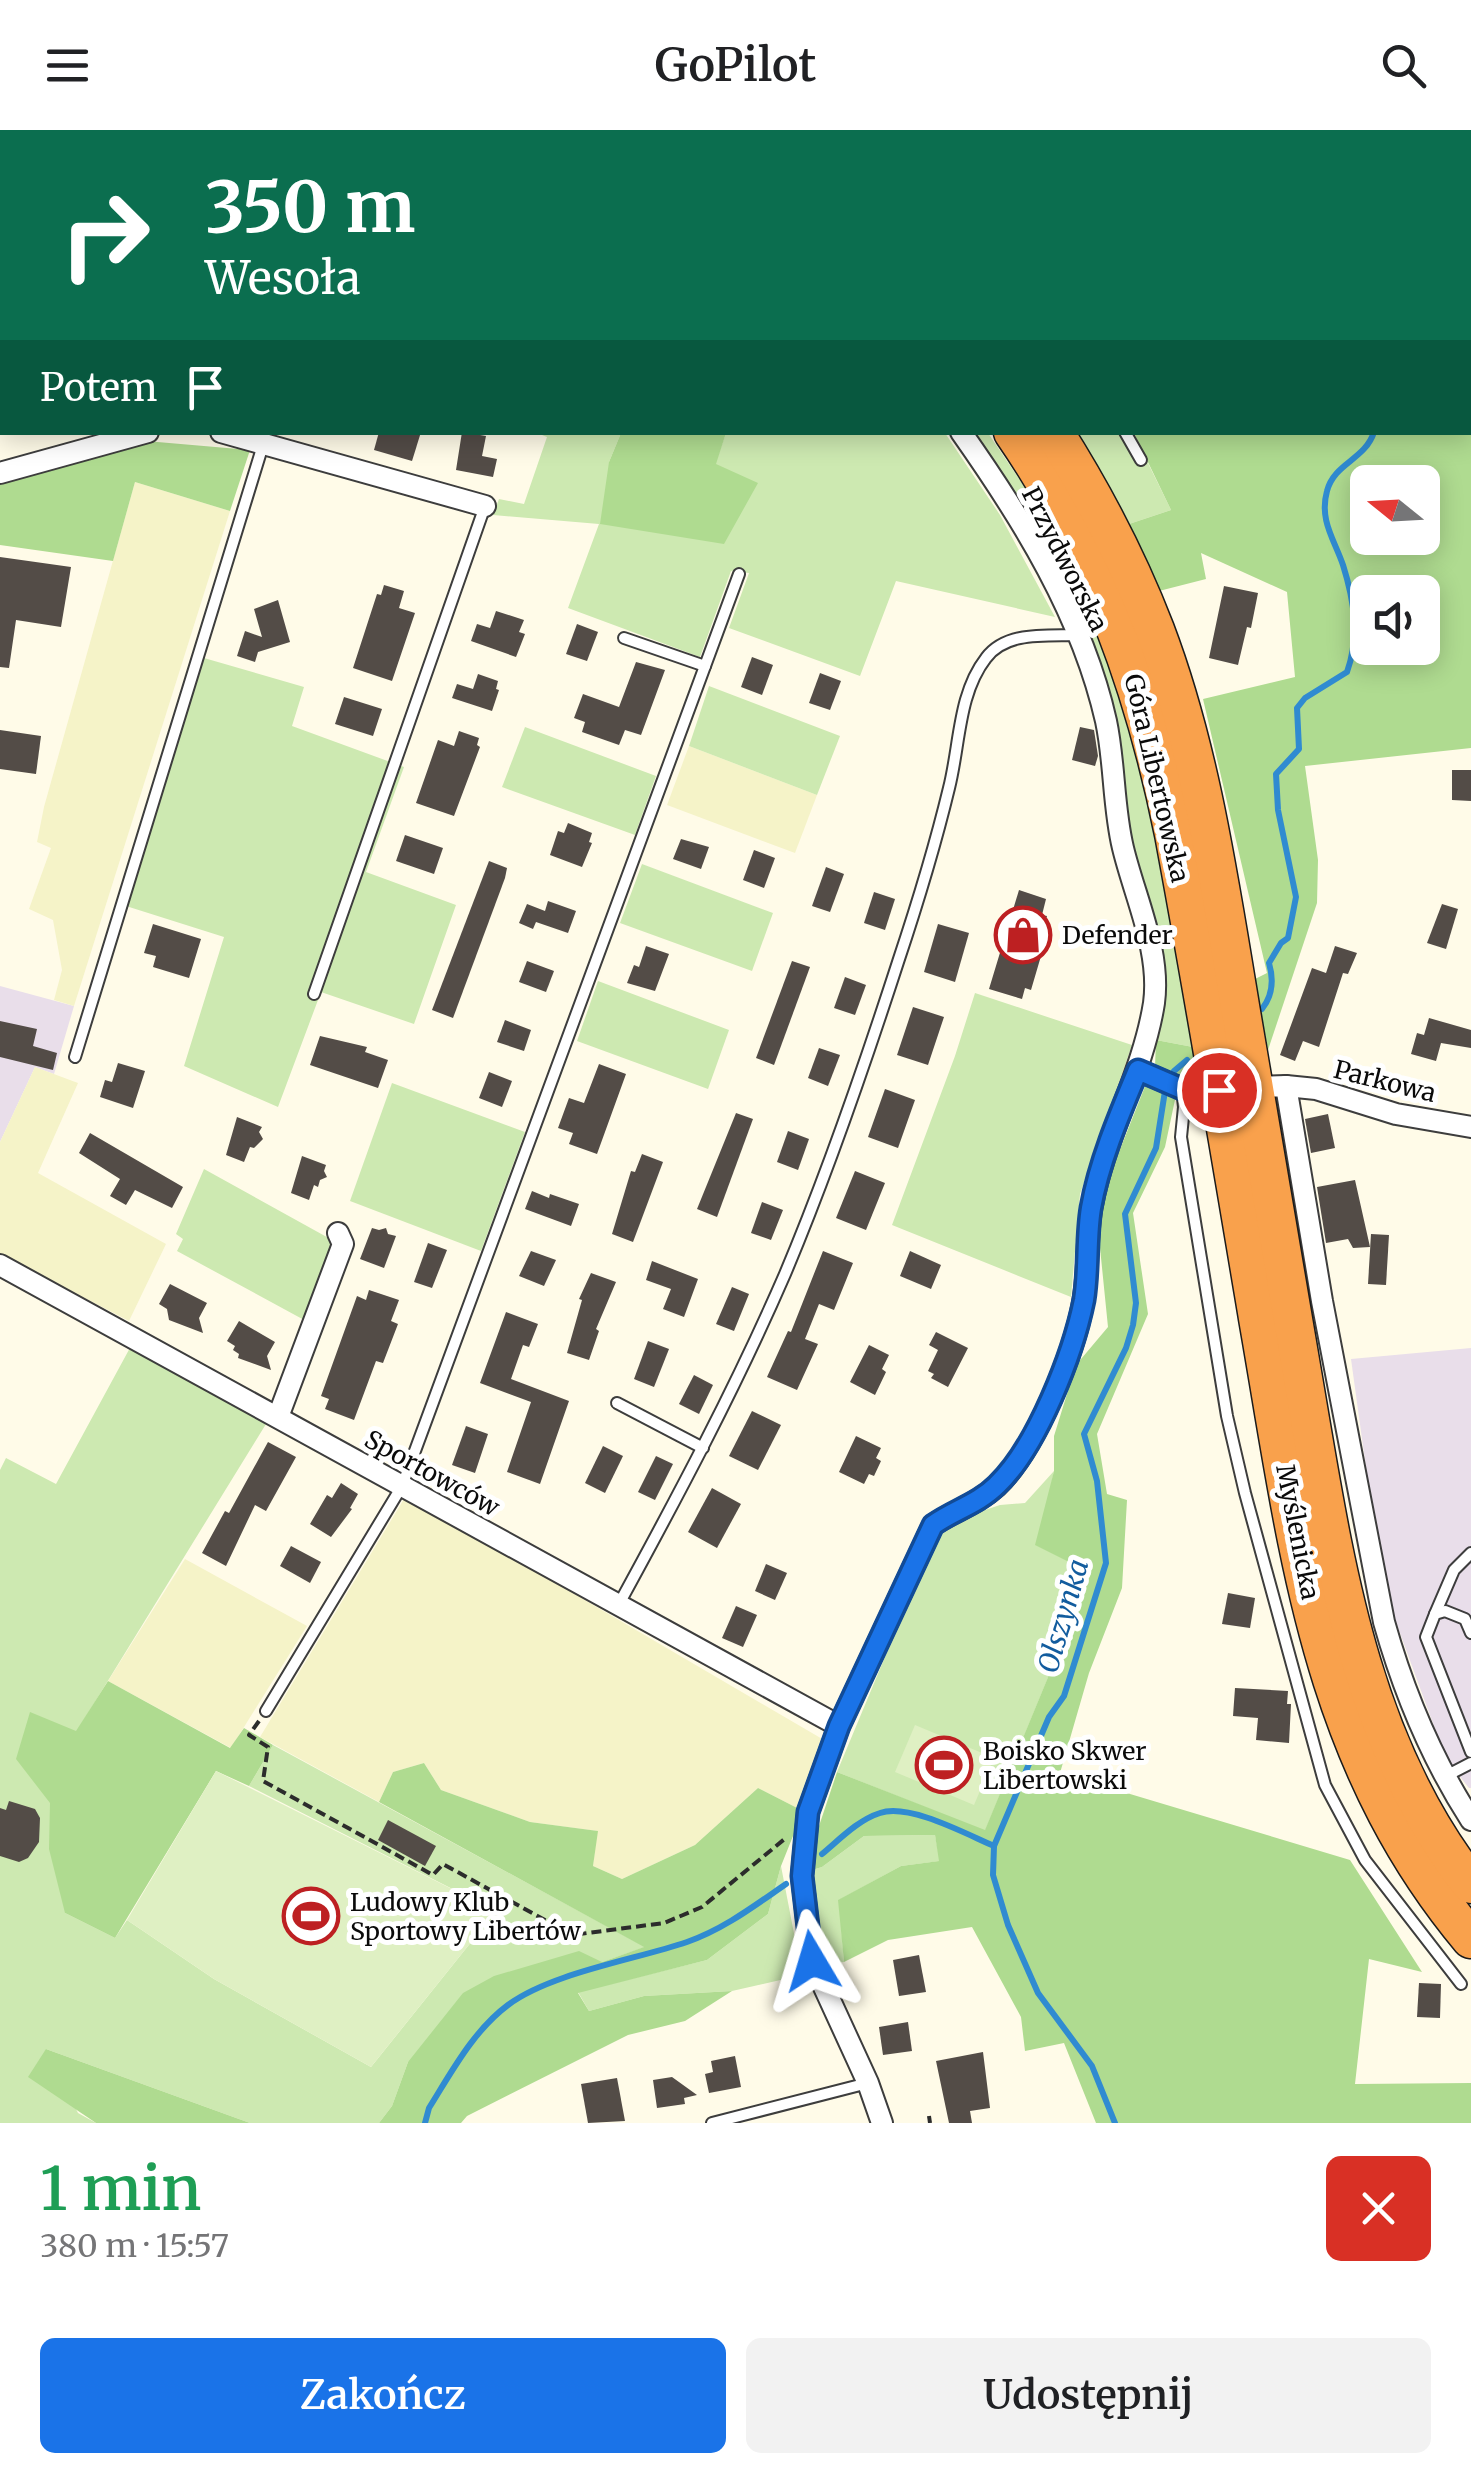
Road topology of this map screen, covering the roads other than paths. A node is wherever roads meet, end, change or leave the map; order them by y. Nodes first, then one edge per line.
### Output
1 (137, 435) edge
2 (232, 435) edge
3 (963, 435) edge
4 (1015, 435) edge
5 (1056, 435) edge
6 (1127, 435) edge
7 (264, 444) junction
8 (1141, 460) dead end
9 (0, 474) edge
10 (485, 506) joint
11 (740, 574) dead end
12 (1077, 635) junction
13 (624, 638) dead end
14 (704, 666) junction
15 (314, 994) dead end
16 (76, 1057) dead end
17 (1138, 1070) junction
18 (1235, 1088) junction
19 (1471, 1127) edge
20 (338, 1233) dead end
21 (0, 1265) edge
22 (618, 1403) dead end
23 (278, 1417) junction
24 (703, 1448) junction
25 (402, 1486) junction
26 (1471, 1553) edge
27 (619, 1604) junction
28 (1435, 1614) junction
29 (1471, 1634) edge
30 (266, 1711) road end
31 (839, 1726) junction
32 (1471, 1752) edge
33 (1471, 1763) edge
34 (1444, 1778) junction
35 (1471, 1820) edge
36 (1471, 1884) edge
37 (1471, 1939) edge
38 (1461, 1984) dead end
39 (868, 2084) junction
40 (712, 2123) edge
41 (882, 2123) edge

1 - 9 street
2 - 7 street
3 - 12 street, Przydworska
4 - 18 highway, Góra Libertowska
5 - 18 highway, Góra Libertowska
6 - 8 lane
7 - 10 street
7 - 16 lane
10 - 15 lane
11 - 14 lane
12 - 17 street, Przydworska
12 - 24 lane
13 - 14 lane
14 - 25 lane
17 - 18 street, Parkowa
17 - 31 street, Przydworska
18 - 19 street, Parkowa
18 - 34 street
18 - 36 highway, Myślenicka
18 - 37 highway, Myślenicka
18 - 38 lane
20 - 23 street
21 - 23 street, Sportowców
22 - 24 lane
23 - 25 street, Sportowców
24 - 27 lane
25 - 27 street, Sportowców
25 - 30 lane
26 - 28 lane
27 - 31 street, Sportowców
28 - 29 lane
28 - 32 lane
31 - 39 street, Przydworska
33 - 34 lane
34 - 35 street
39 - 40 lane
39 - 41 street, Przydworska

